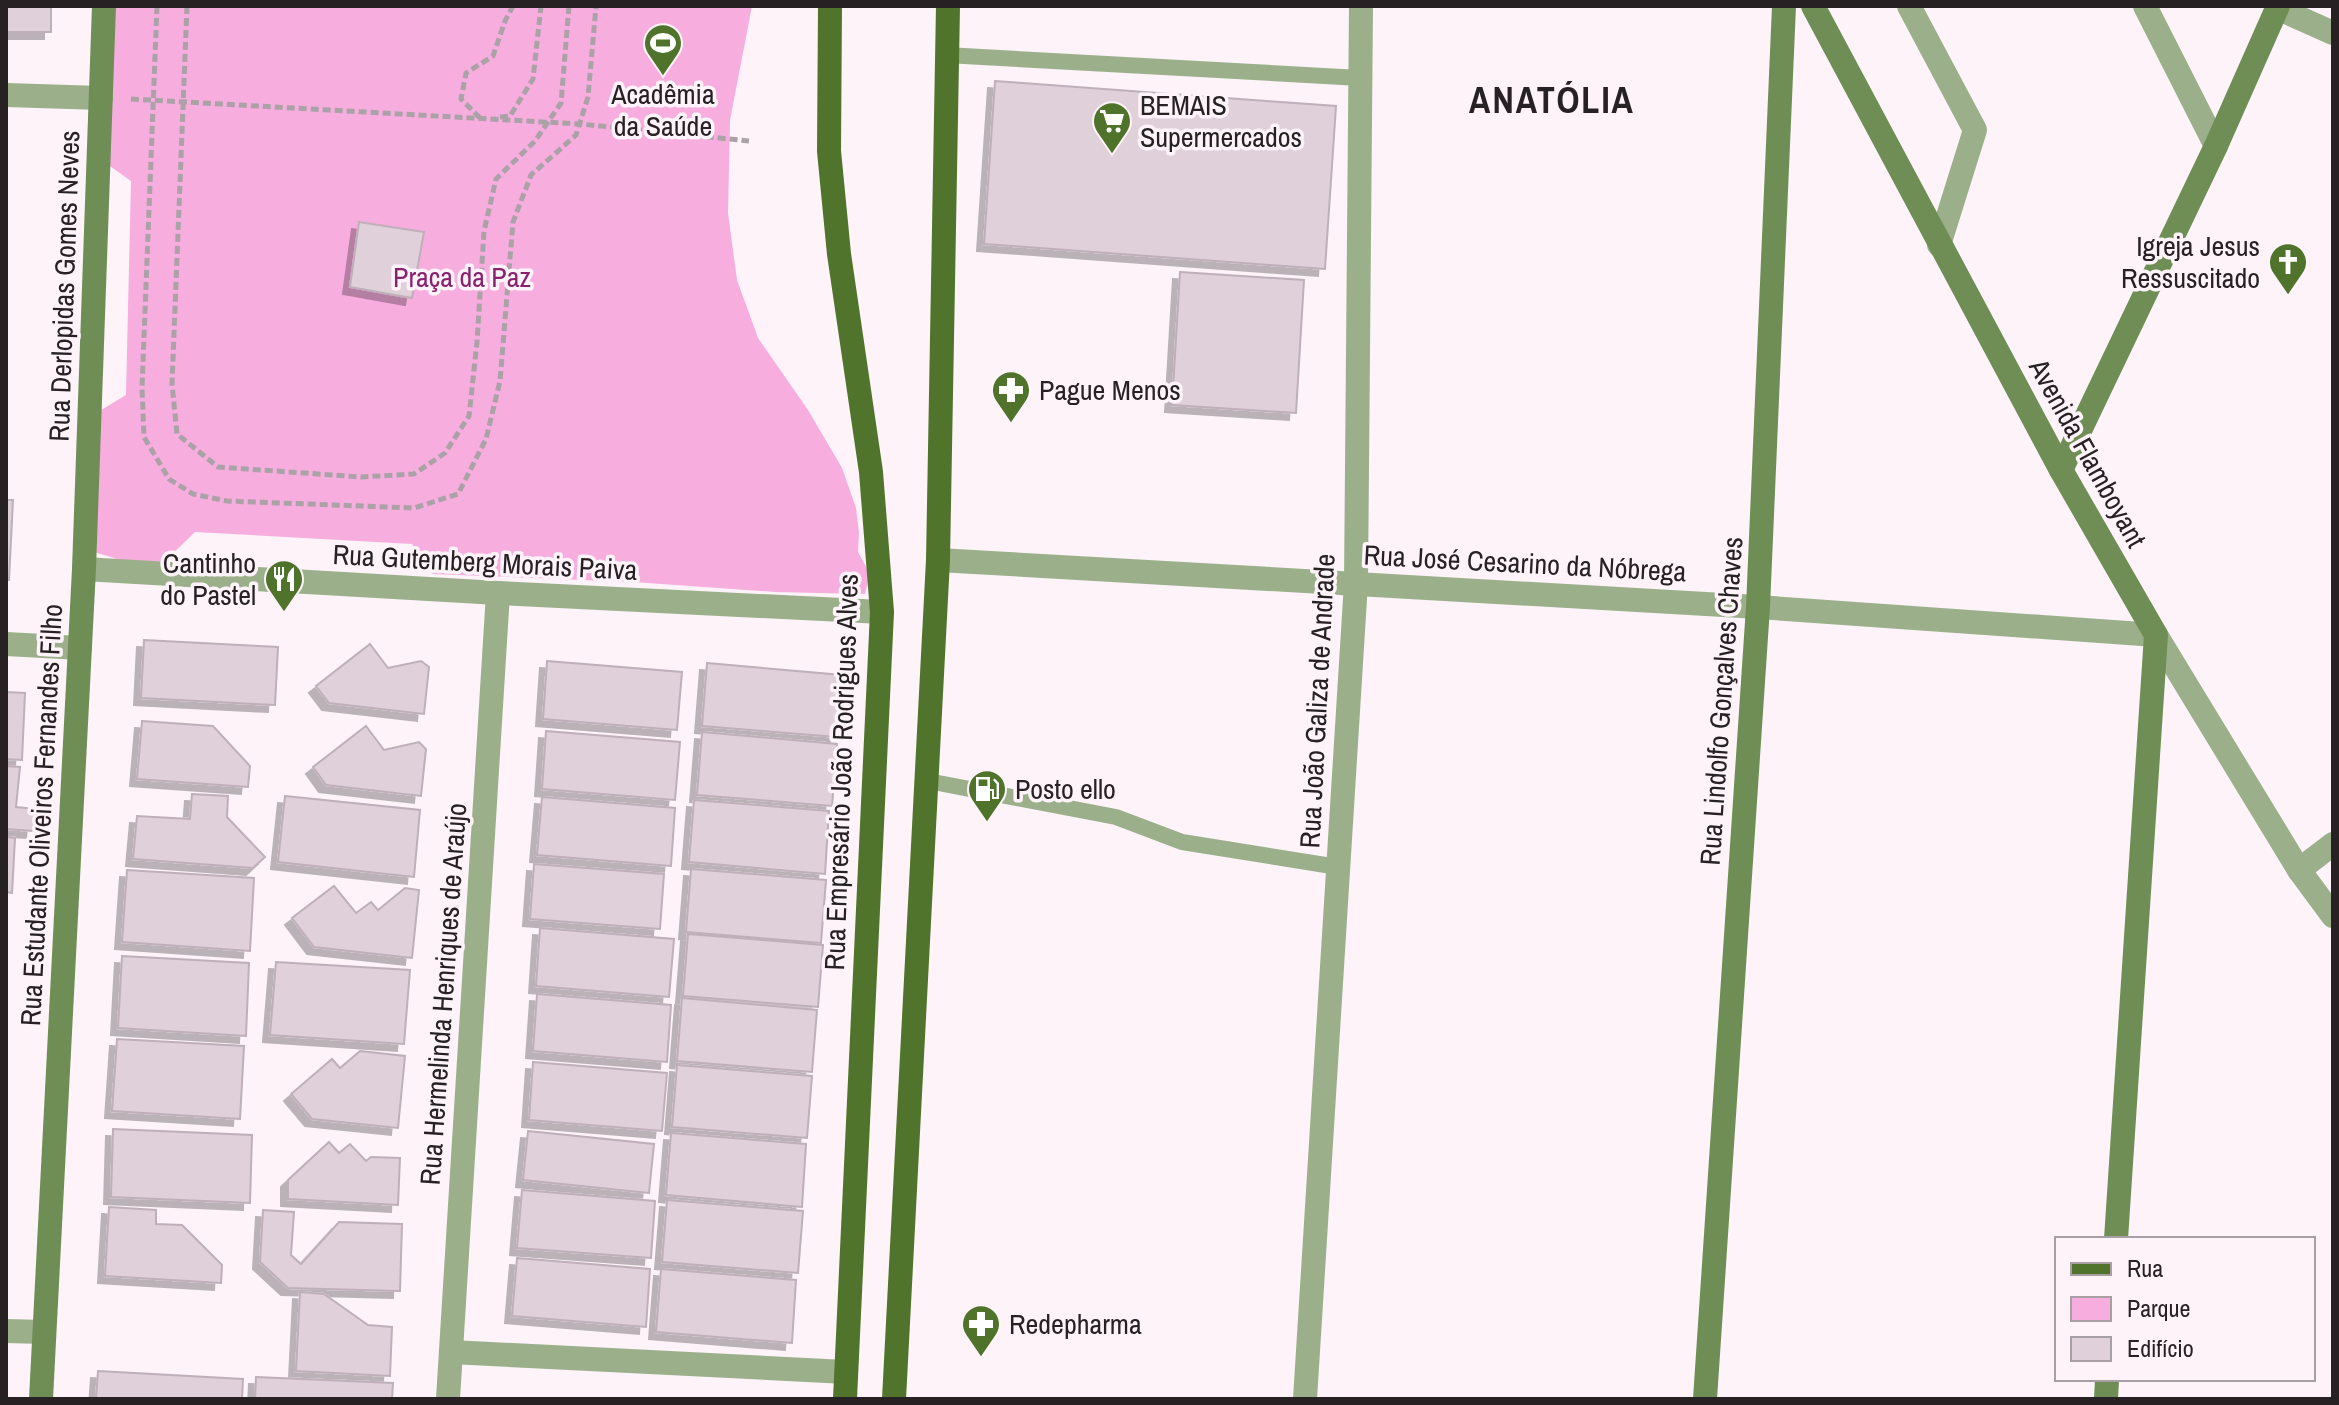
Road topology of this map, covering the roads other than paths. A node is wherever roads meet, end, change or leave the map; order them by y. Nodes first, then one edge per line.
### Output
1 (104, 6) edge
2 (1361, 6) edge
3 (1784, 6) edge
4 (1813, 6) edge
5 (1909, 6) edge
6 (2145, 6) edge
7 (830, 7) edge
8 (2277, 7) edge
9 (943, 12) edge
10 (2333, 33) edge
11 (946, 55) junction
12 (1360, 78) junction
13 (6, 95) edge
14 (101, 98) junction
15 (2216, 146) junction
16 (1939, 245) junction
17 (2061, 470) junction
18 (938, 560) junction
19 (84, 569) junction
20 (1356, 583) junction
21 (498, 593) junction
22 (1758, 607) junction
23 (882, 612) junction
24 (2156, 635) junction
25 (6, 644) edge
26 (80, 648) junction
27 (928, 781) junction
28 (2333, 844) edge
29 (1338, 867) junction
30 (2299, 870) junction
31 (2333, 916) edge
32 (2116, 1237) edge
33 (6, 1331) edge
34 (44, 1332) junction
35 (451, 1352) junction
36 (846, 1372) junction
37 (41, 1399) edge
38 (448, 1399) edge
39 (845, 1399) edge
40 (894, 1399) edge
41 (1305, 1399) edge
42 (1705, 1399) edge

1 - 14 street, Rua Derlopidas Gomes Neves
2 - 12 street, Rua João Galiza de Andrade
3 - 22 street, Rua Lindolfo Gonçalves Chaves
4 - 16 street, Avenida Flamboyant
5 - 16 street
6 - 15 street
7 - 23 main road, Rua Empresário João Rodrigues Alves
8 - 10 street
8 - 15 street
9 - 11 main road
11 - 12 lane
11 - 18 main road
12 - 20 street, Rua João Galiza de Andrade
13 - 14 street
14 - 19 street, Rua Derlopidas Gomes Neves
15 - 17 street
16 - 17 street, Avenida Flamboyant
17 - 24 street, Avenida Flamboyant
18 - 20 street, Rua José Cesarino da Nóbrega
18 - 27 main road
19 - 21 street, Rua Gutemberg Morais Paiva
19 - 26 street, Rua Estudante Oliveiros Fernandes Filho
20 - 22 street, Rua José Cesarino da Nóbrega
20 - 29 street, Rua João Galiza de Andrade
21 - 23 street, Rua Gutemberg Morais Paiva
21 - 35 street, Rua Hermelinda Henriques de Araújo
22 - 24 street, Rua José Cesarino da Nóbrega
22 - 42 street, Rua Lindolfo Gonçalves Chaves
23 - 36 main road, Rua Empresário João Rodrigues Alves
24 - 30 street, Avenida Flamboyant
24 - 32 street
25 - 26 street
26 - 34 street, Rua Estudante Oliveiros Fernandes Filho
27 - 29 lane
27 - 40 main road
28 - 30 street
29 - 41 street, Rua João Galiza de Andrade
30 - 31 street, Avenida Flamboyant
33 - 34 street
34 - 37 street, Rua Estudante Oliveiros Fernandes Filho
35 - 36 street
35 - 38 street, Rua Hermelinda Henriques de Araújo
36 - 39 main road, Rua Empresário João Rodrigues Alves

